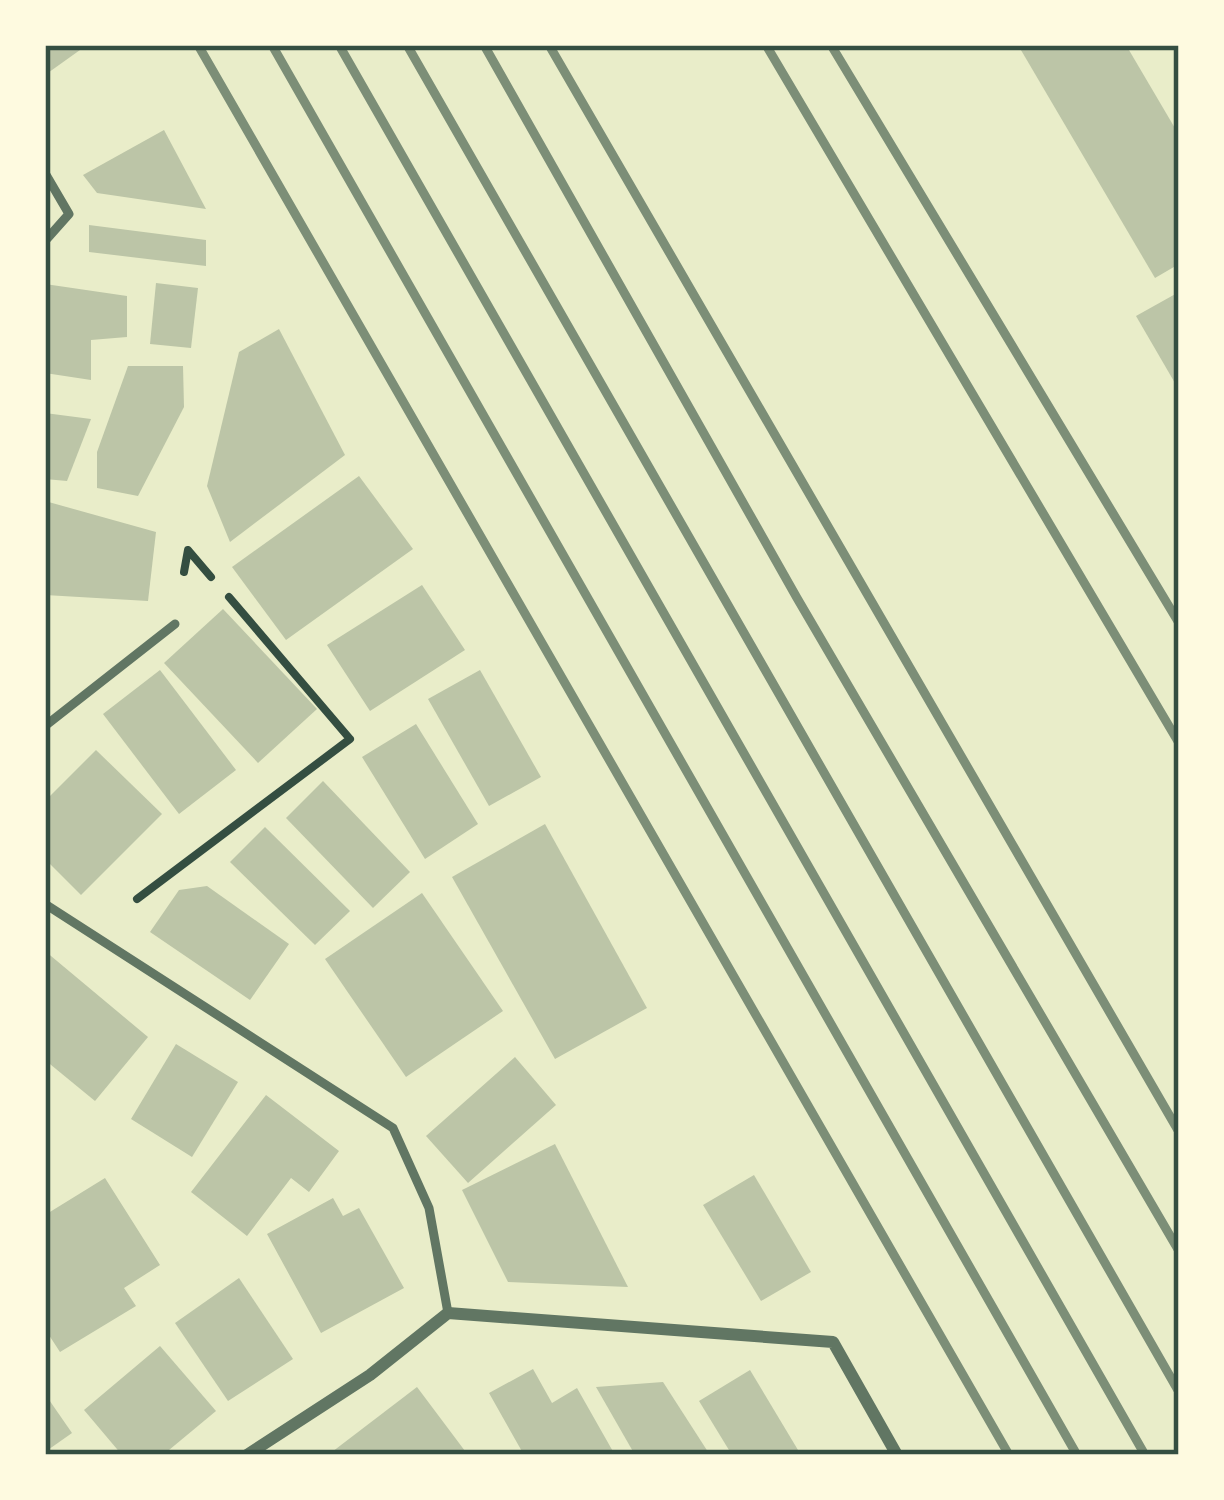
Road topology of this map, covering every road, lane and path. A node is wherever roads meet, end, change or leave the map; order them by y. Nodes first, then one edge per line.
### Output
1 (45, 172) edge
2 (45, 241) edge
3 (175, 624) joint
4 (45, 726) edge
5 (45, 904) edge
6 (88, 936) junction
7 (448, 1313) junction
8 (247, 1455) edge
9 (897, 1455) edge

1 - 2 lane
3 - 4 lane
3 - 6 path
5 - 6 lane
6 - 7 lane
7 - 8 street
7 - 9 street

